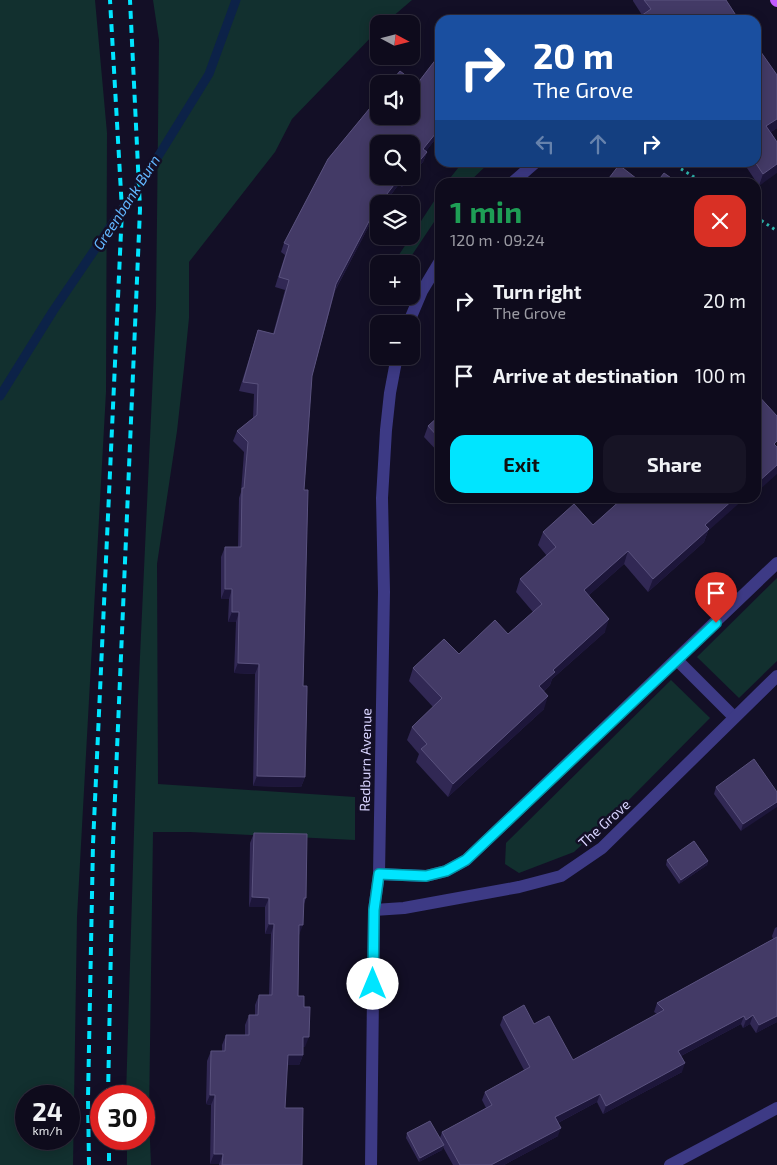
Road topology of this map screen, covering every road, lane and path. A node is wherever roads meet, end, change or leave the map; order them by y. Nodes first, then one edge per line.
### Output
1 (530, 167) edge
2 (678, 167) edge
3 (518, 178) edge
4 (696, 178) edge
5 (761, 220) edge
6 (777, 231) edge
7 (435, 269) edge
8 (412, 315) edge
9 (395, 365) edge
10 (777, 562) edge
11 (677, 660) junction
12 (777, 676) edge
13 (734, 717) junction
14 (379, 874) junction
15 (374, 910) junction
16 (777, 1108) edge
17 (371, 1165) edge
18 (670, 1165) edge

1 - 3 street
2 - 4 path
5 - 6 path
7 - 8 street
9 - 14 street, Redburn Avenue
10 - 11 street
11 - 13 street
11 - 14 street
12 - 13 street, The Grove
13 - 15 street, The Grove
14 - 15 street, Redburn Avenue
15 - 17 street, Redburn Avenue
16 - 18 street

